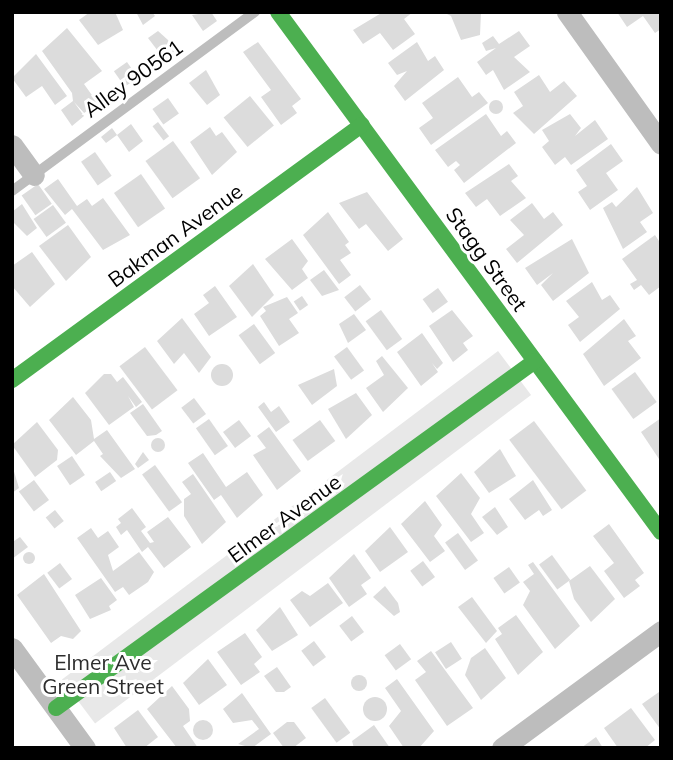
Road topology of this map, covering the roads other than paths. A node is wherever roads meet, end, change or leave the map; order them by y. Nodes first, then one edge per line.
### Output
1 (255, 12) edge
2 (278, 12) edge
3 (567, 12) edge
4 (362, 125) junction
5 (661, 144) edge
6 (12, 145) edge
7 (34, 175) junction
8 (12, 191) edge
9 (535, 361) junction
10 (12, 380) edge
11 (661, 532) edge
12 (661, 631) edge
13 (12, 648) edge
14 (56, 708) junction
15 (85, 748) edge
16 (502, 748) edge

1 - 7 lane, Alley 90561
2 - 4 street, Stagg Street
3 - 5 street
4 - 9 street, Stagg Street
4 - 10 street, Bakman Avenue
6 - 7 street
7 - 8 lane, Alley 90561
9 - 11 street, Stagg Street
9 - 14 street, Elmer Avenue
12 - 16 street
13 - 14 street
14 - 15 street

